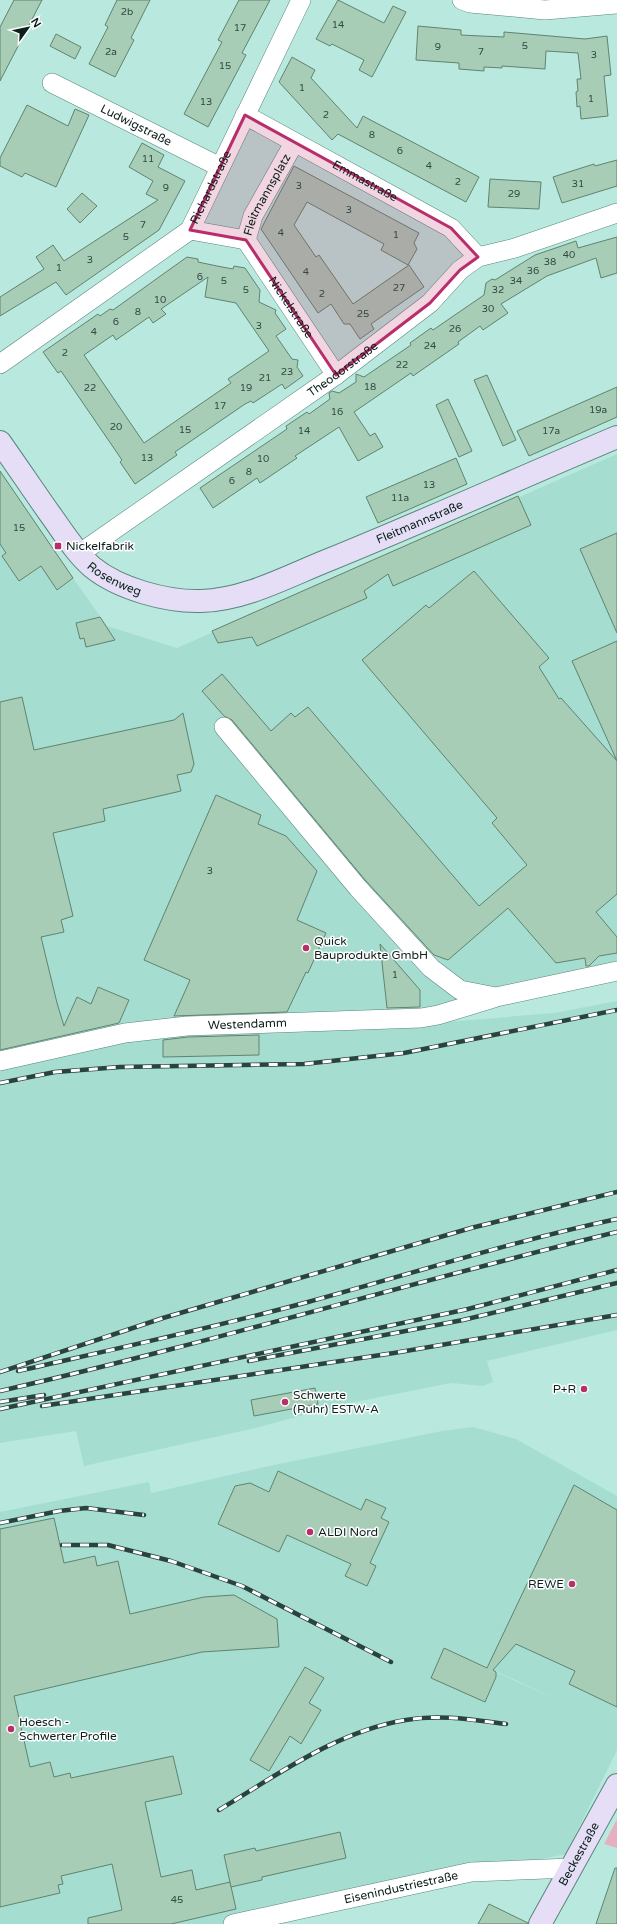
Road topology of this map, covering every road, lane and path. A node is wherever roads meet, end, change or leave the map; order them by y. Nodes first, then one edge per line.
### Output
1 (301, 0) edge
2 (462, 0) edge
3 (617, 4) edge
4 (52, 83) dead end
5 (245, 114) junction
6 (294, 143) junction
7 (220, 167) junction
8 (617, 213) edge
9 (190, 230) junction
10 (246, 240) junction
11 (478, 257) junction
12 (0, 364) edge
13 (336, 374) junction
14 (617, 437) edge
15 (0, 442) edge
16 (78, 554) junction
17 (219, 599) joint
18 (224, 726) dead end
19 (617, 970) edge
20 (496, 997) junction
21 (0, 1061) edge
22 (617, 1784) edge
23 (571, 1868) junction
24 (233, 1924) edge
25 (540, 1924) edge

1 - 5 street, Richardstraße
2 - 3 street
4 - 7 street, Ludwigstraße
5 - 6 street, Emmastraße
5 - 7 street, Richardstraße
6 - 10 street, Fleitmannsplatz
6 - 11 street, Emmastraße
7 - 9 street, Richardstraße
8 - 11 street, Theodorstraße
9 - 10 street, Fleitmannsplatz
9 - 12 street, Richardstraße
10 - 13 street, Nickelstraße
11 - 13 street, Theodorstraße
13 - 16 street, Theodorstraße
14 - 17 street, Fleitmannstraße
15 - 16 street, Rosenweg
16 - 17 street, Rosenweg
18 - 20 street, Westendamm
19 - 20 street, Westendamm
20 - 21 street, Westendamm
22 - 23 street, Beckestraße
23 - 24 street, Eisenindustriestraße
23 - 25 street, Beckestraße

